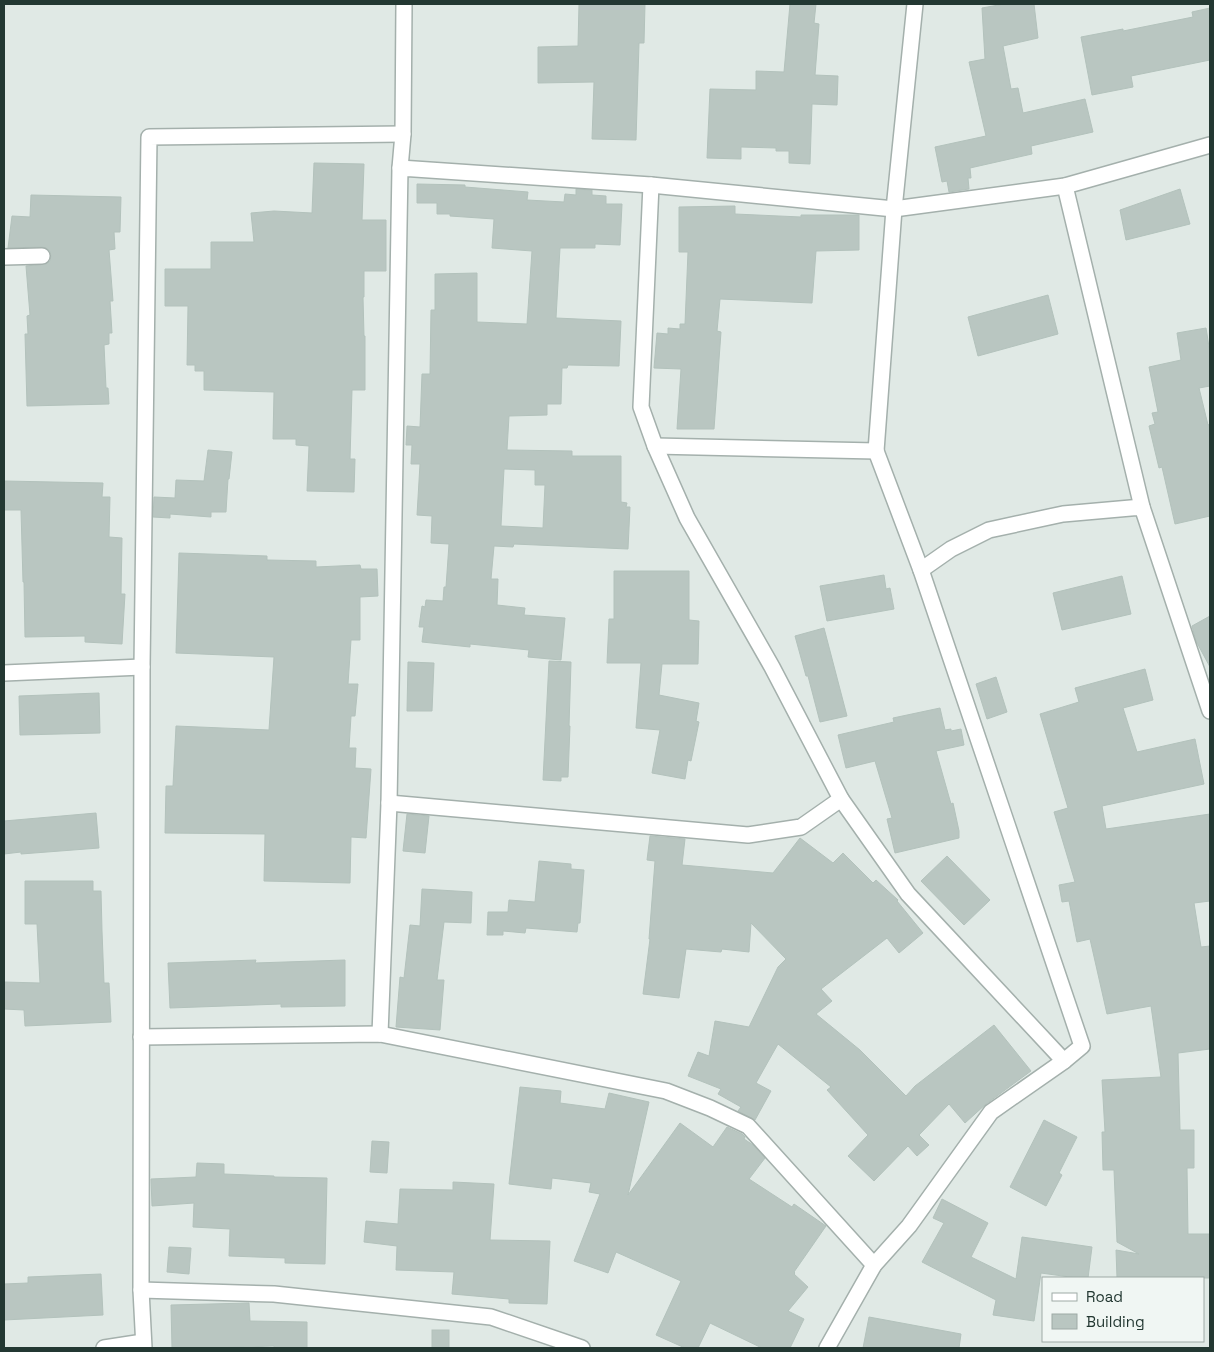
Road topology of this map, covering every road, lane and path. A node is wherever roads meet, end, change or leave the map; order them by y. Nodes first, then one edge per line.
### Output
1 (404, 4) edge
2 (915, 4) edge
3 (403, 134) junction
4 (1210, 145) edge
5 (400, 168) junction
6 (651, 184) junction
7 (1065, 186) junction
8 (894, 208) junction
9 (42, 256) dead end
10 (4, 257) edge
11 (655, 446) junction
12 (876, 451) junction
13 (1142, 507) junction
14 (921, 570) junction
15 (142, 667) junction
16 (4, 673) edge
17 (1210, 711) edge
18 (841, 799) junction
19 (389, 803) junction
20 (380, 1034) junction
21 (141, 1037) junction
22 (1064, 1061) junction
23 (874, 1265) junction
24 (141, 1290) junction
25 (144, 1345) edge
26 (104, 1348) edge
27 (582, 1348) edge
28 (827, 1348) edge

1 - 3 street
2 - 8 street
3 - 5 street
3 - 15 street
4 - 7 street
5 - 6 street
5 - 19 street
6 - 8 street
6 - 11 street
7 - 8 street
7 - 13 street
8 - 12 street
9 - 10 street
11 - 12 street
11 - 18 street
12 - 14 street
13 - 14 street
13 - 17 street
14 - 22 street
15 - 16 street
15 - 21 street
18 - 19 street
18 - 22 street
19 - 20 street
20 - 21 street
20 - 23 street
21 - 24 street
22 - 23 street
23 - 28 street
24 - 25 street
24 - 27 street
25 - 26 street

